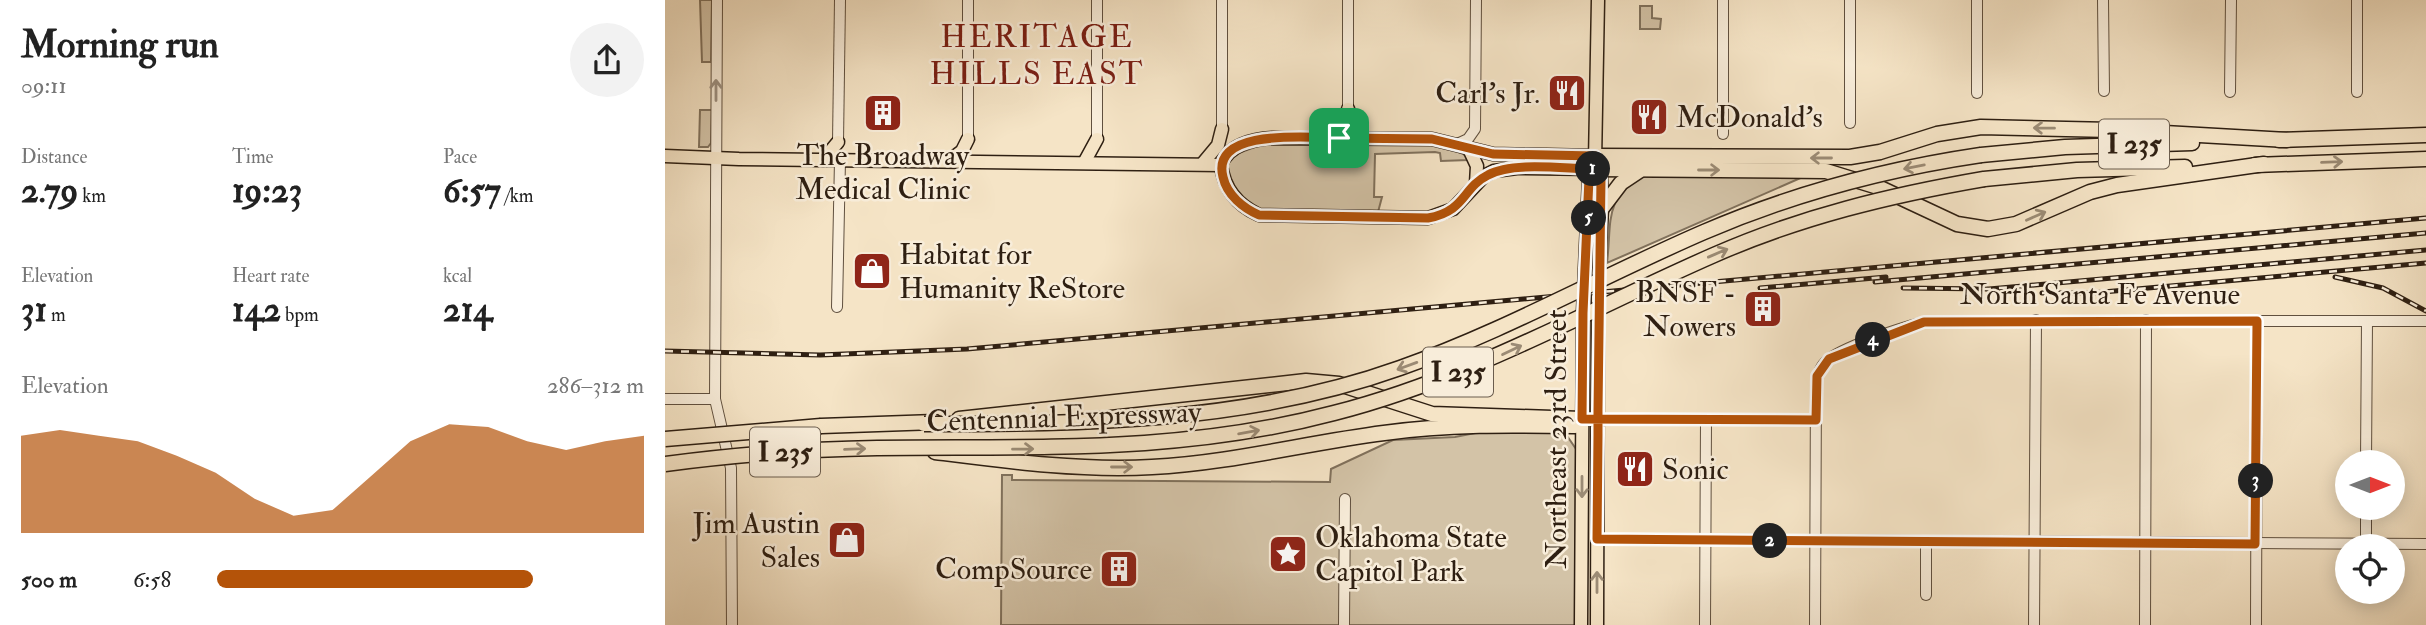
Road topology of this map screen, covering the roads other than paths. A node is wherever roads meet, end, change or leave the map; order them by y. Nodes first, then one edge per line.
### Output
1 (717, 0) edge
2 (840, 0) edge
3 (968, 0) edge
4 (1097, 0) edge
5 (1222, 0) edge
6 (1348, 0) edge
7 (1476, 0) edge
8 (1598, 0) edge
9 (1723, 0) edge
10 (1850, 0) edge
11 (1977, 0) edge
12 (2103, 0) edge
13 (2231, 0) edge
14 (2357, 0) edge
15 (2104, 91) dead end
16 (2230, 92) dead end
17 (2357, 92) dead end
18 (1977, 93) dead end
19 (1348, 109) joint
20 (1850, 123) dead end
21 (1223, 129) joint
22 (1723, 134) dead end
23 (2426, 135) edge
24 (1339, 138) junction
25 (968, 139) joint
26 (1097, 139) joint
27 (2287, 140) junction
28 (838, 142) joint
29 (1455, 145) junction
30 (1470, 151) junction
31 (665, 156) edge
32 (716, 158) junction
33 (2426, 159) edge
34 (823, 160) junction
35 (840, 160) junction
36 (950, 160) junction
37 (1085, 161) junction
38 (1595, 162) junction
39 (1203, 163) junction
40 (1221, 164) junction
41 (2263, 164) junction
42 (1641, 170) junction
43 (1476, 184) junction
44 (1602, 208) junction
45 (837, 307) dead end
46 (2036, 320) junction
47 (2147, 320) junction
48 (2257, 321) junction
49 (2367, 321) junction
50 (2426, 321) edge
51 (665, 399) edge
52 (715, 399) junction
53 (1582, 419) junction
54 (1598, 419) junction
55 (1706, 419) junction
56 (1816, 420) junction
57 (924, 424) junction
58 (665, 439) edge
59 (905, 449) junction
60 (2366, 450) edge
61 (665, 464) edge
62 (1345, 499) dead end
63 (1597, 539) junction
64 (1706, 540) junction
65 (1815, 541) junction
66 (1926, 541) junction
67 (2035, 543) junction
68 (2145, 543) junction
69 (2335, 543) edge
70 (2255, 544) junction
71 (2405, 544) edge
72 (2426, 544) edge
73 (1926, 595) dead end
74 (733, 625) edge
75 (1344, 625) edge
76 (1581, 625) edge
77 (1597, 625) edge
78 (1705, 625) edge
79 (1815, 625) edge
80 (2034, 625) edge
81 (2145, 625) edge
82 (2256, 625) edge

32 -> 1 street
2 - 28 street
3 - 25 street
4 - 26 street
5 - 21 street
6 - 19 street
7 - 29 street
8 - 38 main road
9 - 22 street
10 - 20 street
11 - 18 street
12 - 15 street
13 - 16 street
14 - 17 street
19 - 24 main road
21 - 39 main road
23 - 27 highway, Centennial Expressway / I 235
24 - 29 main road
24 - 40 main road
25 - 36 main road
26 - 37 main road
27 -> 38 highway
27 -> 57 highway, Centennial Expressway / I 235, bridge
28 - 34 main road
29 - 30 main road
30 - 38 main road
30 - 43 main road
31 - 32 main road
32 - 34 main road
32 - 52 street
41 -> 33 highway, Centennial Expressway / I 235
34 - 35 main road
35 - 36 main road
35 - 45 street
36 - 37 main road
37 - 39 main road
38 - 42 highway
38 - 43 main road
38 - 44 main road, Northeast 23rd Street
38 - 53 main road, Northeast 23rd Street
39 - 40 main road
40 - 43 main road
42 -> 41 highway
59 -> 41 highway, Centennial Expressway / I 235, bridge
42 - 44 highway
44 - 54 main road, Northeast 23rd Street
46 - 47 street, North Santa Fe Avenue
46 - 56 street, North Santa Fe Avenue
46 - 67 street
47 - 48 street, North Santa Fe Avenue
47 - 68 street
48 - 49 street, North Santa Fe Avenue
48 - 70 street
49 - 50 street, North Santa Fe Avenue
49 - 60 street
51 - 52 street
52 - 74 street
53 - 54 main road
53 - 57 highway, bridge
59 -> 53 highway, bridge
53 -> 76 main road, Northeast 23rd Street
54 - 55 street
54 - 63 main road, Northeast 23rd Street
55 - 56 street
55 - 64 street
56 - 65 street, North Santa Fe Avenue
57 - 58 highway, Centennial Expressway / I 235, bridge
61 -> 59 highway, Centennial Expressway / I 235, bridge
62 - 75 street
63 - 64 street
77 -> 63 main road, Northeast 23rd Street
64 - 65 street
64 - 78 street
65 - 66 street
65 - 79 street, North Santa Fe Avenue
66 - 67 street
66 - 73 street
67 - 68 street
67 - 80 street
68 - 70 street
68 - 81 street
69 - 70 street
70 - 82 street
71 - 72 street

